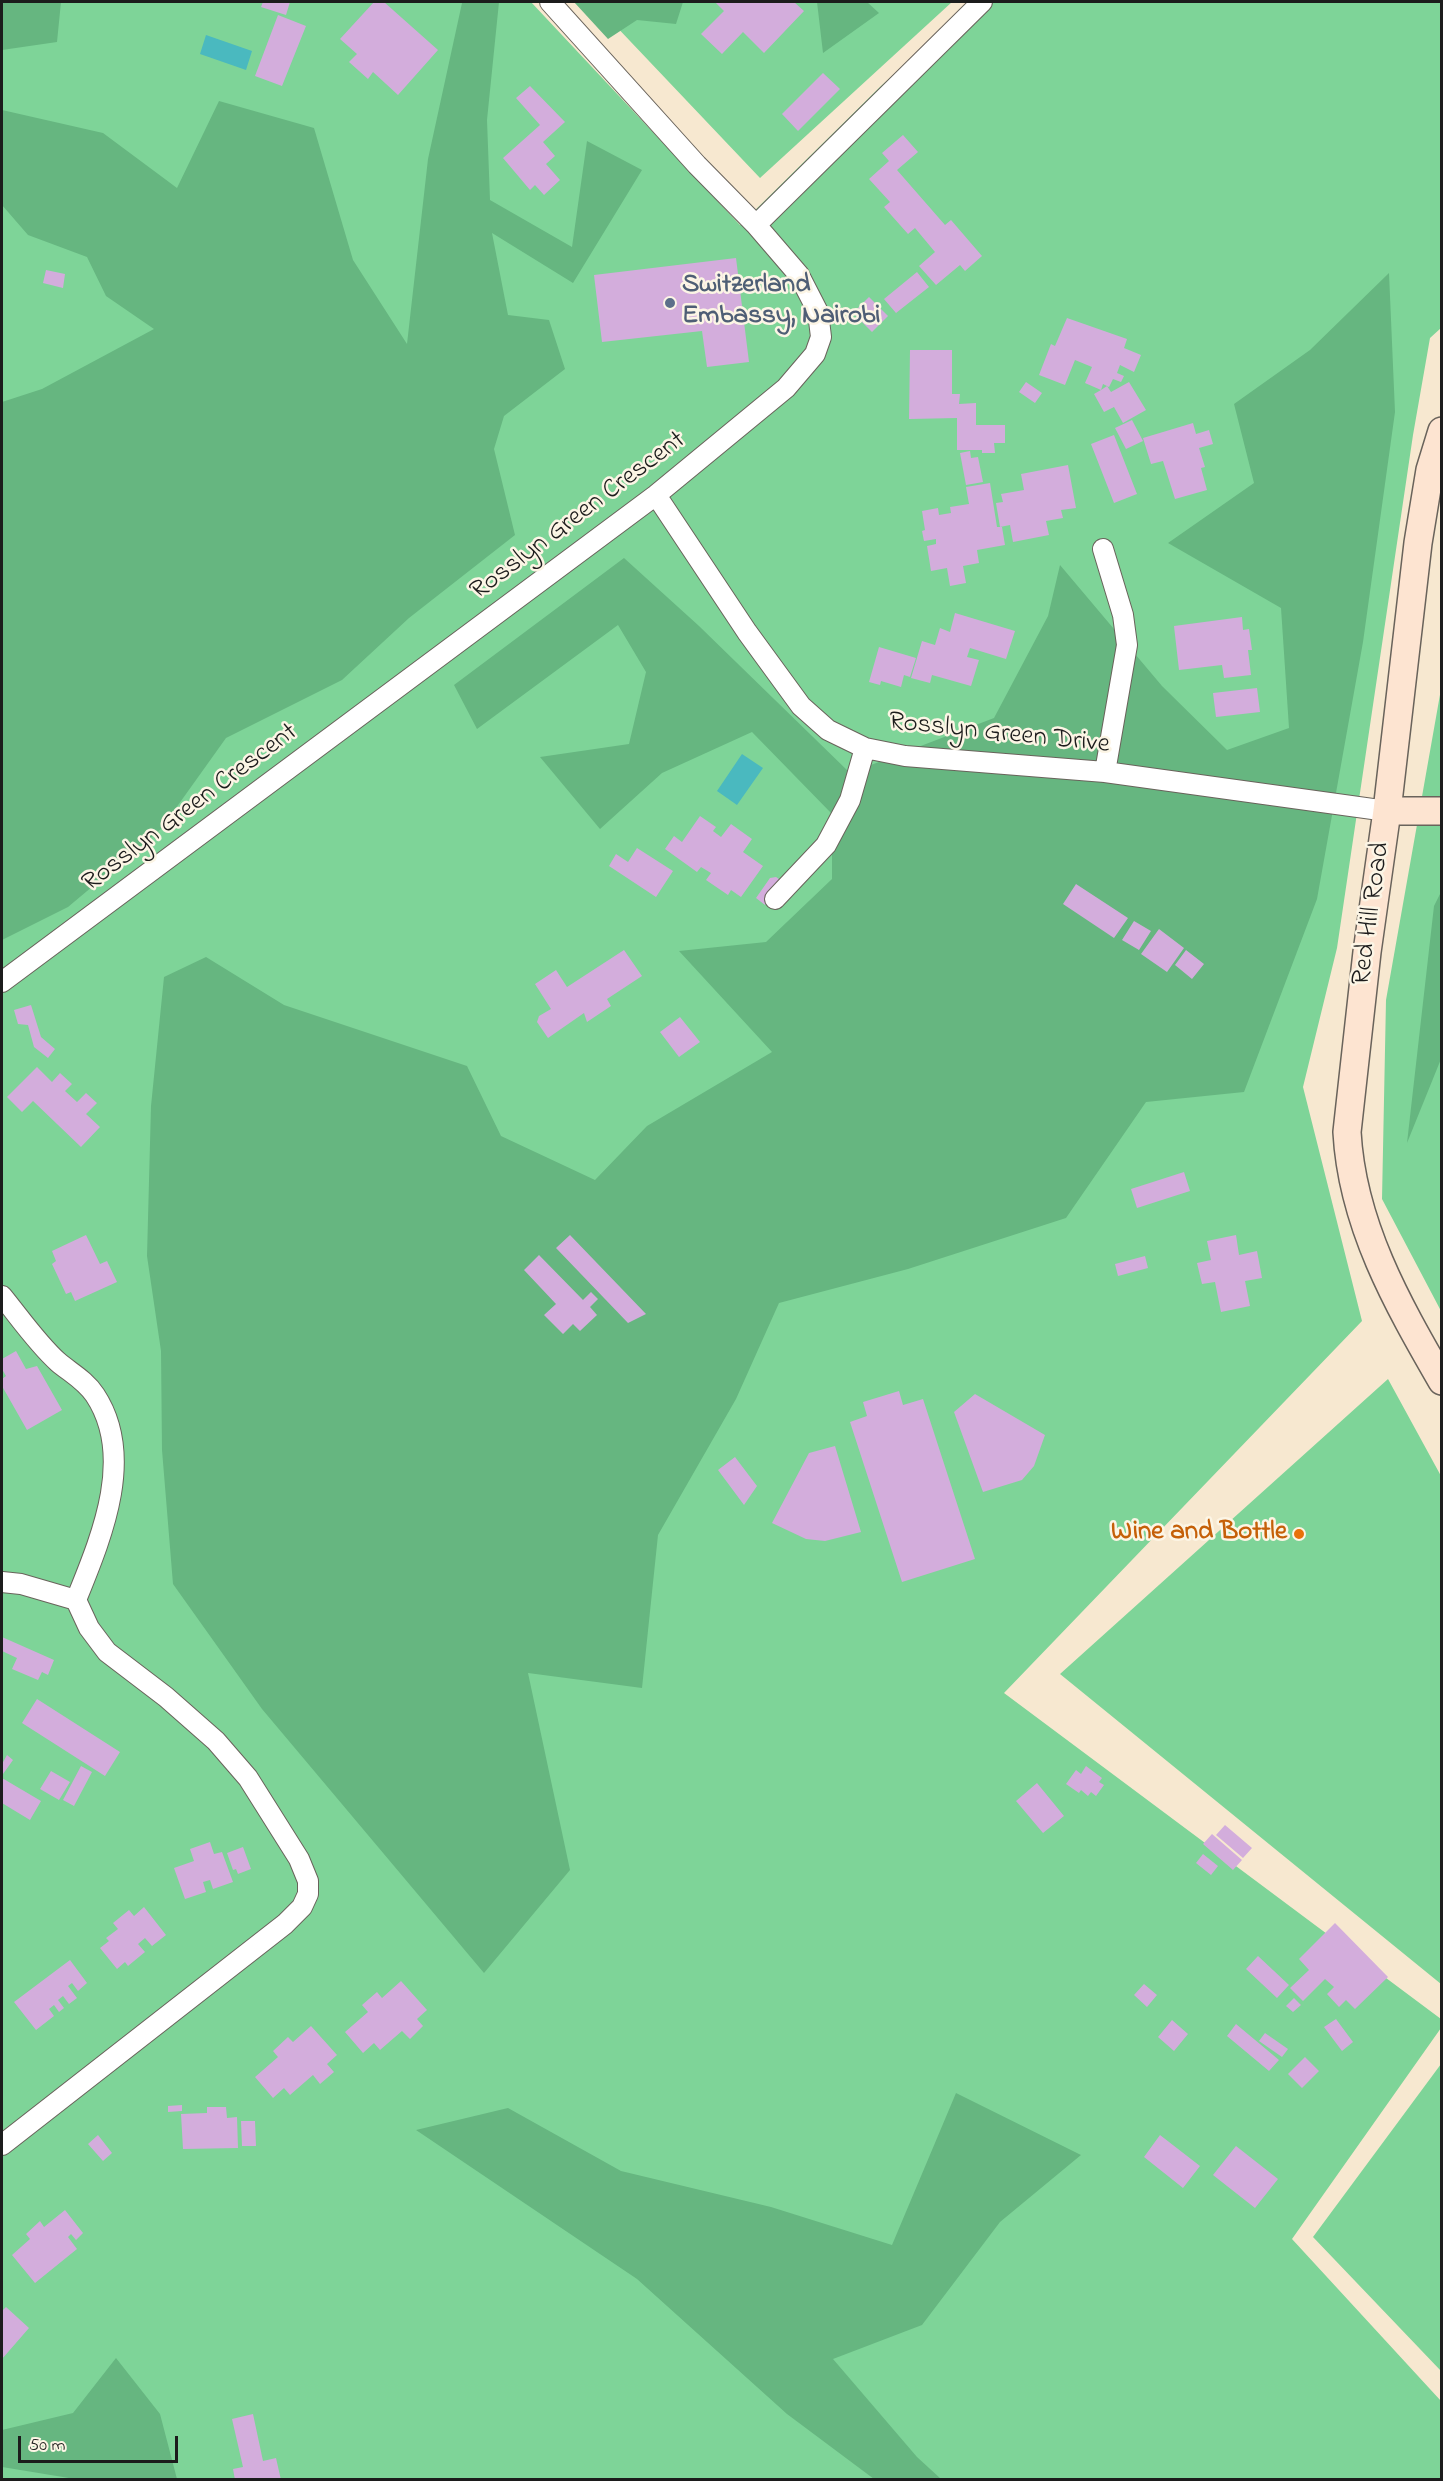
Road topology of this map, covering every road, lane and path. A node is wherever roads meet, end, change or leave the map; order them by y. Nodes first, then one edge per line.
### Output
1 (550, 2) edge
2 (982, 2) edge
3 (756, 225) junction
4 (1442, 431) edge
5 (656, 495) junction
6 (1103, 549) dead end
7 (865, 748) junction
8 (1105, 772) junction
9 (1442, 811) edge
10 (1387, 812) junction
11 (774, 899) dead end
12 (2, 982) edge
13 (2, 1296) edge
14 (1442, 1381) edge
15 (2, 1582) edge
16 (76, 1600) junction
17 (2, 2145) edge

1 - 3 street, Rosslyn Green Crescent
2 - 3 street
3 - 5 street, Rosslyn Green Crescent
4 - 10 main road, Red Hill Road
5 - 7 street, Rosslyn Green Drive
5 - 12 street, Rosslyn Green Crescent
6 - 8 street
7 - 8 street, Rosslyn Green Drive
7 - 11 street
8 - 10 street, Rosslyn Green Drive
9 - 10 main road
10 - 14 main road, Red Hill Road
13 - 16 street
15 - 16 street
16 - 17 street

